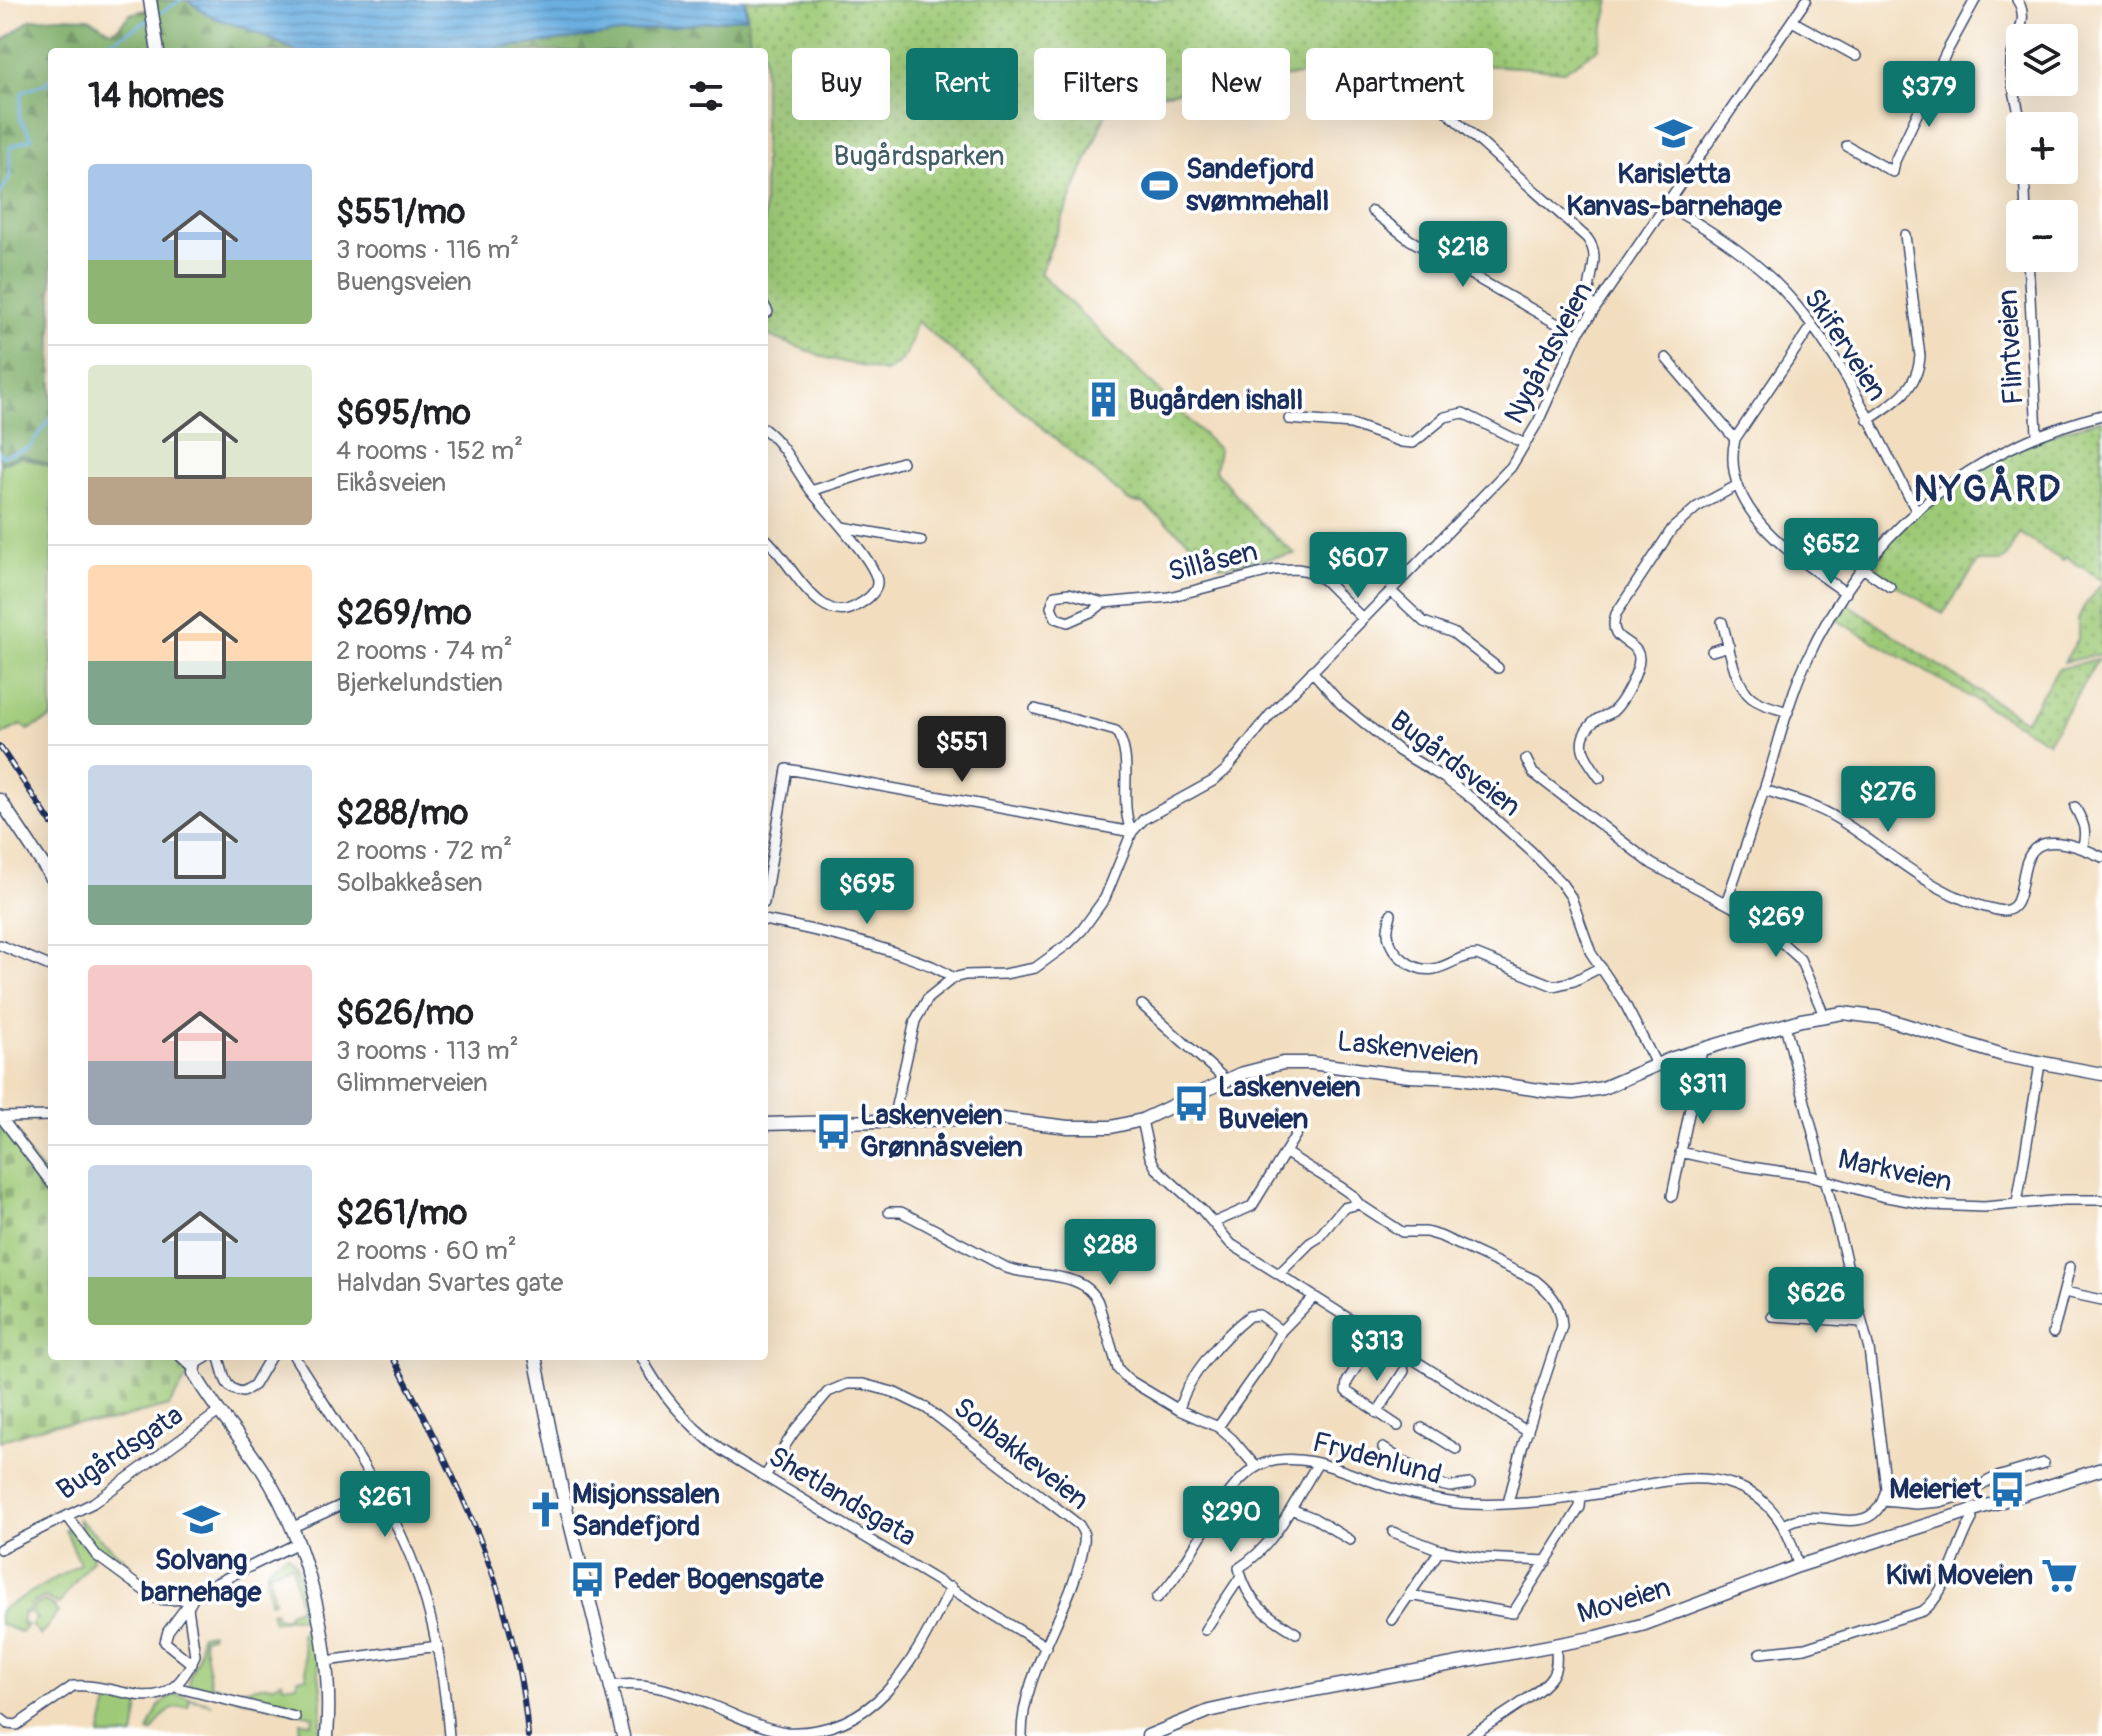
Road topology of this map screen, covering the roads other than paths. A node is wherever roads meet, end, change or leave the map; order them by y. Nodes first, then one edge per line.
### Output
1 (150, 0) edge
2 (1806, 0) edge
3 (1975, 0) edge
4 (2017, 0) edge
5 (1792, 21) junction
6 (157, 48) edge
7 (1856, 56) dead end
8 (2019, 112) edge
9 (1456, 120) edge
10 (1847, 146) dead end
11 (1666, 205) junction
12 (1372, 211) dead end
13 (1905, 235) dead end
14 (2029, 272) edge
15 (1592, 313) junction
16 (1812, 325) junction
17 (1577, 335) junction
18 (1666, 358) dead end
19 (2102, 415) edge
20 (1289, 419) dead end
21 (1868, 420) junction
22 (768, 432) edge
23 (2037, 434) junction
24 (1735, 439) junction
25 (1525, 444) junction
26 (902, 462) dead end
27 (1738, 485) junction
28 (811, 491) junction
29 (1916, 510) junction
30 (842, 527) junction
31 (768, 541) edge
32 (921, 541) dead end
33 (1864, 569) junction
34 (1890, 587) dead end
35 (1391, 591) junction
36 (1846, 593) junction
37 (1103, 603) junction
38 (1363, 619) junction
39 (1722, 622) dead end
40 (1729, 646) junction
41 (1712, 651) dead end
42 (1498, 668) dead end
43 (1312, 671) junction
44 (1035, 709) dead end
45 (1788, 712) junction
46 (1526, 759) dead end
47 (1600, 778) dead end
48 (1764, 790) junction
49 (0, 800) edge
50 (2075, 807) dead end
51 (1132, 832) junction
52 (2082, 848) junction
53 (2102, 857) edge
54 (48, 872) edge
55 (768, 880) edge
56 (1726, 903) junction
57 (1391, 914) dead end
58 (768, 921) edge
59 (0, 945) edge
60 (48, 965) edge
61 (1601, 967) junction
62 (953, 978) junction
63 (1142, 1005) dead end
64 (1824, 1015) junction
65 (1785, 1025) junction
66 (1702, 1050) junction
67 (1656, 1064) junction
68 (2040, 1064) junction
69 (2101, 1073) edge
70 (1226, 1080) junction
71 (48, 1116) edge
72 (0, 1117) edge
73 (893, 1119) junction
74 (1142, 1120) junction
75 (1303, 1123) dead end
76 (768, 1124) edge
77 (1680, 1152) junction
78 (1286, 1153) junction
79 (48, 1179) edge
80 (1825, 1179) junction
81 (1672, 1196) dead end
82 (2102, 1200) edge
83 (2017, 1203) junction
84 (1359, 1204) junction
85 (889, 1212) dead end
86 (1213, 1223) junction
87 (2070, 1267) dead end
88 (1279, 1274) junction
89 (2065, 1292) junction
90 (1314, 1297) junction
91 (2102, 1300) edge
92 (1772, 1316) dead end
93 (1862, 1322) junction
94 (1281, 1331) junction
95 (2053, 1333) dead end
96 (1375, 1337) junction
97 (184, 1360) edge
98 (199, 1360) edge
99 (219, 1360) edge
100 (269, 1360) edge
101 (296, 1360) edge
102 (536, 1360) edge
103 (643, 1360) edge
104 (193, 1368) junction
105 (1404, 1371) dead end
106 (1179, 1410) junction
107 (220, 1411) junction
108 (1377, 1413) junction
109 (1398, 1426) dead end
110 (1218, 1427) junction
111 (1422, 1428) dead end
112 (1528, 1432) junction
113 (1383, 1448) dead end
114 (1456, 1449) dead end
115 (1318, 1463) junction
116 (2044, 1463) dead end
117 (1256, 1467) junction
118 (2102, 1469) edge
119 (765, 1476) junction
120 (1470, 1484) dead end
121 (377, 1489) junction
122 (1581, 1496) junction
123 (1883, 1501) junction
124 (1508, 1503) junction
125 (1291, 1509) junction
126 (1970, 1510) junction
127 (67, 1516) junction
128 (1784, 1525) junction
129 (293, 1527) junction
130 (1393, 1532) dead end
131 (1350, 1540) dead end
132 (298, 1543) junction
133 (0, 1549) edge
134 (1440, 1550) junction
135 (1547, 1561) junction
136 (1798, 1566) junction
137 (1241, 1576) junction
138 (951, 1587) junction
139 (1409, 1595) junction
140 (1157, 1598) dead end
141 (192, 1600) junction
142 (1392, 1620) dead end
143 (1205, 1630) dead end
144 (1296, 1633) dead end
145 (1556, 1645) junction
146 (438, 1646) junction
147 (1047, 1647) junction
148 (1760, 1653) dead end
149 (326, 1661) junction
150 (192, 1664) junction
151 (610, 1686) junction
152 (175, 1687) junction
153 (295, 1717) dead end
154 (0, 1718) edge
155 (327, 1736) edge
156 (449, 1736) edge
157 (623, 1736) edge
158 (1022, 1736) edge
159 (1148, 1736) edge
160 (1471, 1736) edge

1 - 6 street
2 - 5 street, Nygårdsveien
3 - 10 street
4 - 8 street
5 - 7 street
5 - 11 street, Nygårdsveien
9 - 15 street
11 - 15 street, Nygårdsveien
11 - 16 street, Skiferveien
12 - 17 street
13 - 21 street
14 - 23 street, Flintveien
15 - 17 street, Nygårdsveien
16 - 21 street, Skiferveien
16 - 24 street
17 - 25 street, Nygårdsveien
18 - 24 street
19 - 23 street
20 - 25 street
21 - 29 street, Skiferveien
22 - 28 street
23 - 29 street
24 - 27 street
25 - 35 street, Nygårdsveien
26 - 28 street
27 - 36 street
27 - 47 street
28 - 30 street
29 - 33 street
30 - 31 street
30 - 32 street
33 - 34 street
33 - 36 street
35 - 38 street, Nygårdsveien
35 - 42 street
36 - 45 street
37 - 37 street, Sillåsen
37 - 38 street, Sillåsen
38 - 43 street, Nygårdsveien
39 - 40 street
40 - 41 street
40 - 45 street
43 - 51 street, Nygårdsveien
43 - 61 street, Bugårdsveien
44 - 51 street
45 - 48 street
46 - 56 street
48 - 52 street
48 - 56 street
49 - 54 street
50 - 52 street
51 - 55 street
51 - 62 street
52 - 53 street
56 - 64 street
57 - 61 street
58 - 62 street
59 - 60 street
61 - 67 street, Bugårdsveien
62 - 73 street
63 - 70 street
64 - 65 street, Laskenveien
64 - 68 street, Laskenveien
65 - 66 street, Laskenveien
65 - 80 street
66 - 67 street, Laskenveien
66 - 77 street
67 - 70 street, Laskenveien
68 - 69 street, Laskenveien
68 - 83 street
70 - 74 street, Laskenveien
71 - 72 street
72 - 79 street
73 - 74 street, Laskenveien
73 - 76 street, Laskenveien
74 - 86 street
75 - 78 street
77 - 80 street, Markveien
77 - 81 street
78 - 84 street
78 - 86 street
80 - 83 street, Markveien
80 - 93 street
82 - 83 street, Markveien
84 - 88 street
84 - 112 street
85 - 106 street
86 - 88 street
87 - 89 street
88 - 90 street
89 - 91 street
89 - 95 street
90 - 94 street
90 - 96 street
92 - 93 street
93 - 123 street
94 - 106 street
94 - 110 street
96 - 108 street
96 - 112 street
97 - 104 street
98 - 104 street
99 - 100 street
101 - 121 street
102 - 151 street
103 - 119 street, Shetlandsgata
104 - 107 street
105 - 108 street
106 - 110 street
107 - 127 street, Bugårdsgata
107 - 129 street
108 - 109 street
110 - 117 street
111 - 114 street
112 - 124 street
113 - 120 street
115 - 117 street, Frydenlund
115 - 124 street, Frydenlund
115 - 125 street
116 - 123 street
117 - 140 street
118 - 126 street, Moveien
119 - 138 street, Shetlandsgata
119 - 147 street, Solbakkeveien
121 - 129 street
121 - 146 street
122 - 124 street, Frydenlund
122 - 128 street, Frydenlund
122 - 135 street
123 - 128 street
125 - 131 street
125 - 137 street
126 - 136 street, Moveien
126 - 148 street
127 - 133 street, Bugårdsgata
127 - 141 street
128 - 136 street, Frydenlund
129 - 132 street
130 - 134 street
132 - 141 street
132 - 149 street
134 - 135 street
134 - 139 street
135 - 139 street
136 - 145 street, Moveien
137 - 143 street
137 - 144 street
138 - 147 street, Shetlandsgata
138 - 151 street
139 - 142 street
141 - 150 street
141 - 150 street
145 - 159 street, Moveien
145 - 160 street
146 - 149 street
146 - 156 street
147 - 158 street, Solbakkeveien
149 - 155 street
150 - 152 street
151 - 157 street
152 - 153 street
152 - 154 street

